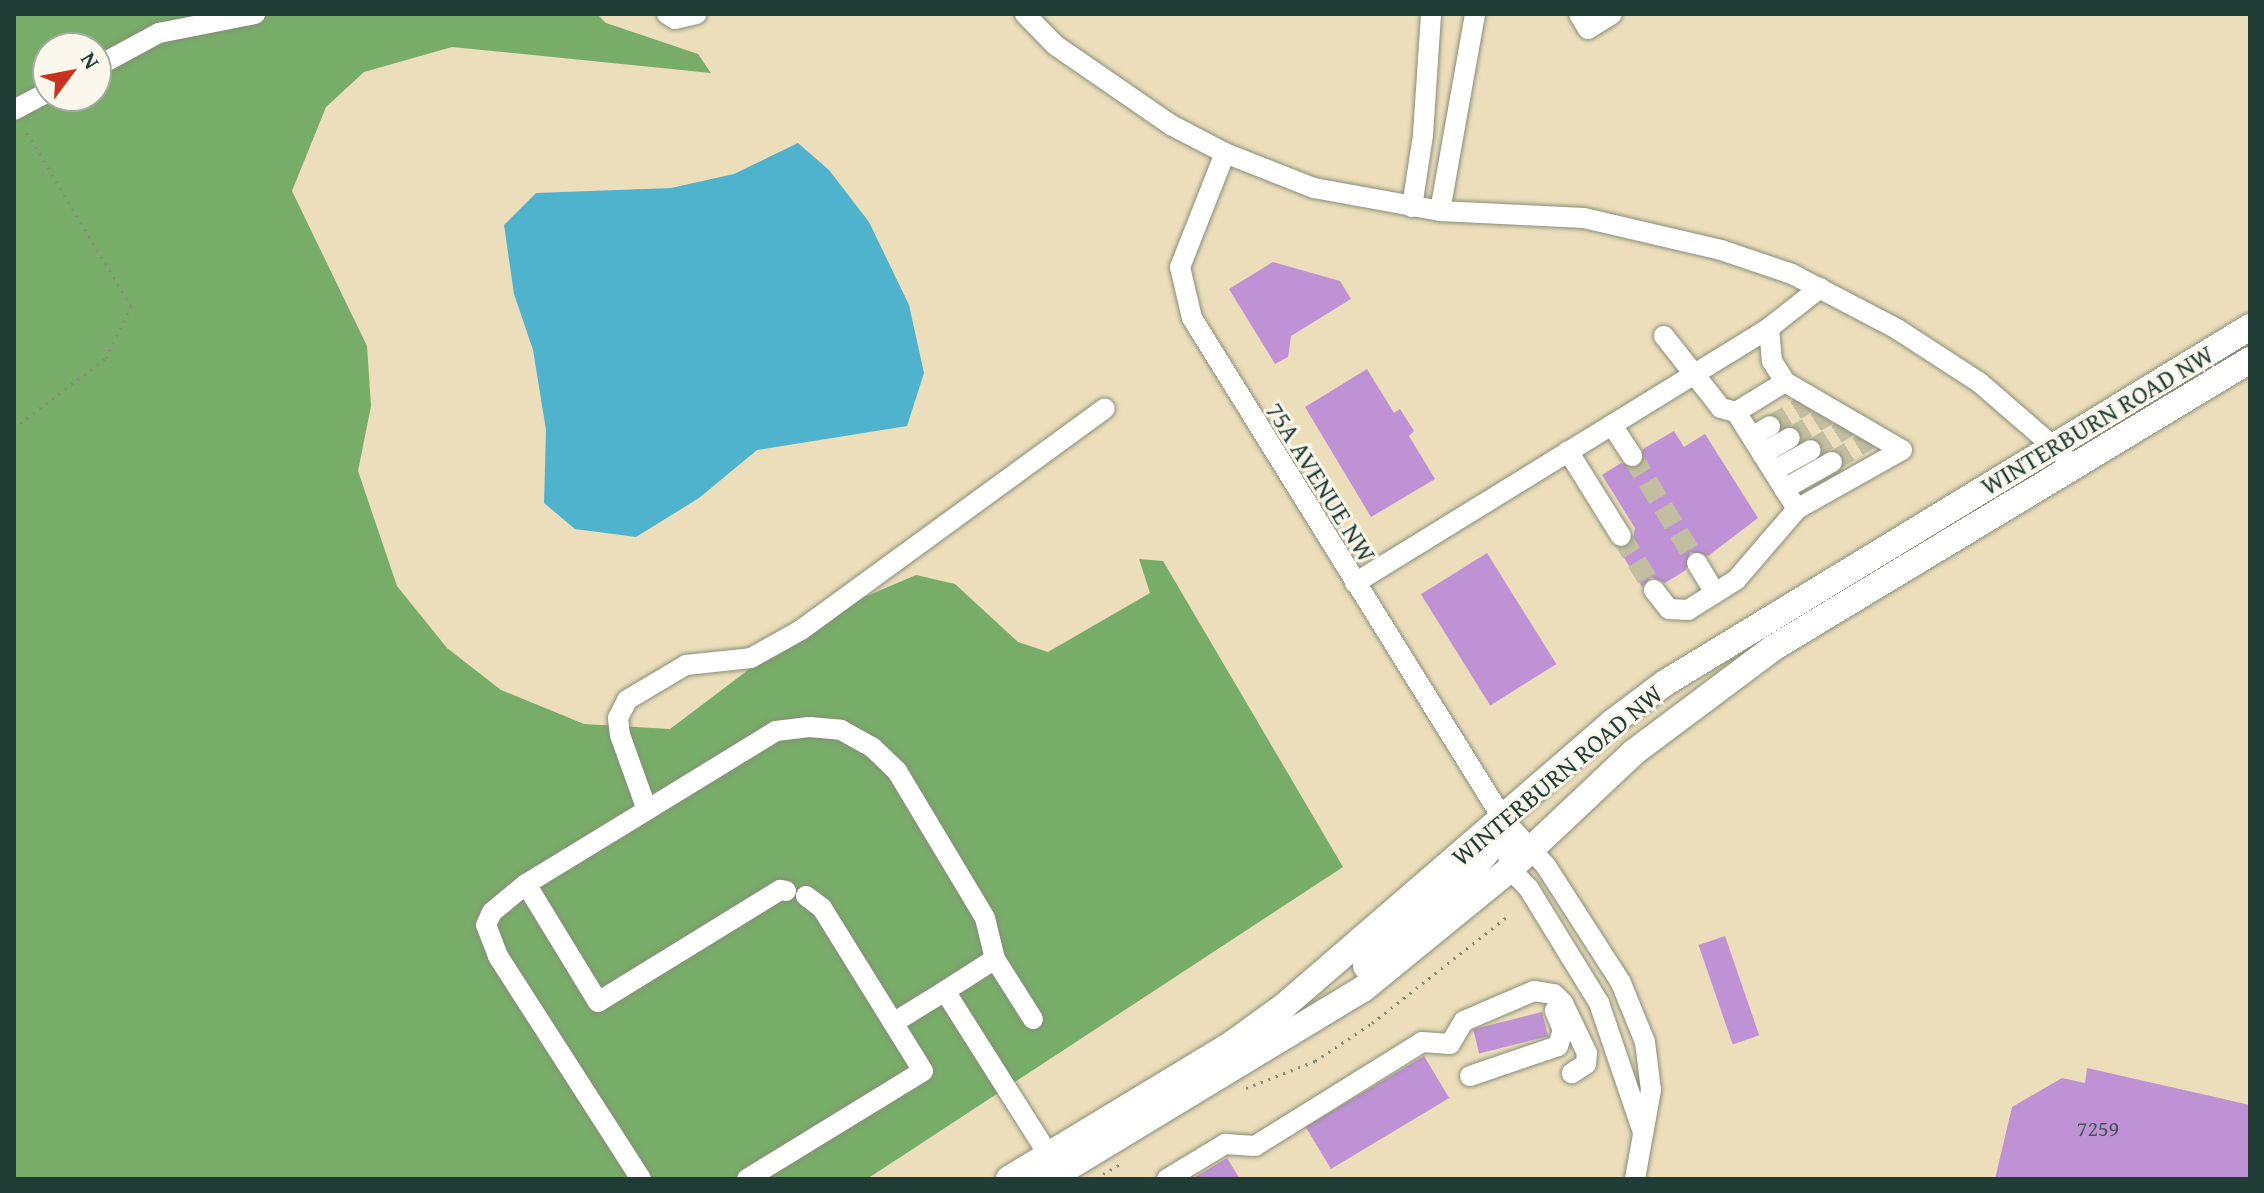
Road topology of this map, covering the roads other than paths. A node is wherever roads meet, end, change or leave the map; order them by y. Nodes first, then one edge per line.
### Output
1 (255, 14) edge
2 (667, 14) edge
3 (696, 14) edge
4 (1025, 14) edge
5 (1431, 14) edge
6 (1475, 14) edge
7 (1579, 14) edge
8 (1612, 14) edge
9 (112, 58) edge
10 (1225, 153) junction
11 (1412, 207) junction
12 (1440, 211) junction
13 (1820, 288) junction
14 (2250, 327) edge
15 (1769, 328) junction
16 (1664, 336) dead end
17 (2250, 360) edge
18 (1691, 376) junction
19 (1785, 382) junction
20 (1105, 408) dead end
21 (1736, 412) junction
22 (1612, 425) junction
23 (1770, 426) dead end
24 (1790, 438) tunnel mouth
25 (2056, 445) junction
26 (1811, 450) tunnel mouth
27 (1568, 451) junction
28 (1632, 456) tunnel mouth
29 (1832, 462) tunnel mouth
30 (1768, 463) junction
31 (2071, 467) junction
32 (1797, 509) junction
33 (1621, 536) tunnel mouth
34 (1697, 563) tunnel mouth
35 (1355, 583) junction
36 (1654, 590) tunnel mouth
37 (1715, 593) junction
38 (647, 810) junction
39 (1503, 819) junction
40 (1532, 846) junction
41 (1510, 869) junction
42 (526, 884) junction
43 (786, 891) dead end
44 (806, 896) dead end
45 (995, 959) junction
46 (945, 991) junction
47 (1480, 1014) junction
48 (1033, 1019) dead end
49 (893, 1023) junction
50 (1299, 1031) junction
51 (1572, 1073) dead end
52 (1470, 1076) dead end
53 (1643, 1132) junction
54 (1055, 1171) edge
55 (641, 1179) edge
56 (747, 1179) edge
57 (1009, 1179) edge
58 (1167, 1179) edge
59 (1635, 1179) edge

1 - 9 street
2 - 3 street
4 - 10 street
5 - 11 street
6 - 12 street
7 - 8 street
10 - 11 street
10 - 35 street, 75A AVENUE NW
11 - 12 street
12 - 13 street
13 - 15 street
13 - 25 street
14 - 25 main road, WINTERBURN ROAD NW
15 - 18 street
15 - 19 street
16 - 18 street
17 - 31 main road, WINTERBURN ROAD NW
18 - 21 street
18 - 22 street
19 - 21 street
19 - 32 street
20 - 38 street
21 - 30 street
22 - 27 street
22 - 28 street
23 - 30 street
24 - 30 street
25 - 31 street
25 - 39 main road, WINTERBURN ROAD NW
26 - 30 street
27 - 33 street
27 - 35 street
29 - 30 street
30 - 32 street
31 - 40 main road, WINTERBURN ROAD NW
32 - 37 street
34 - 37 street
35 - 39 street, 75A AVENUE NW
36 - 37 street
38 - 42 street
38 - 45 street
39 - 40 street
39 - 41 street
39 - 50 main road
39 - 54 main road, WINTERBURN ROAD NW
40 - 41 main road, WINTERBURN ROAD NW
40 - 53 street
41 - 50 main road, WINTERBURN ROAD NW
41 - 53 street
42 - 43 street
42 - 55 street
44 - 49 street
45 - 46 street
45 - 48 street
46 - 49 street
46 - 54 street
47 - 51 street
47 - 52 street
47 - 58 street
49 - 56 street
50 - 54 main road, WINTERBURN ROAD NW
53 - 59 street
54 - 57 main road, WINTERBURN ROAD NW

